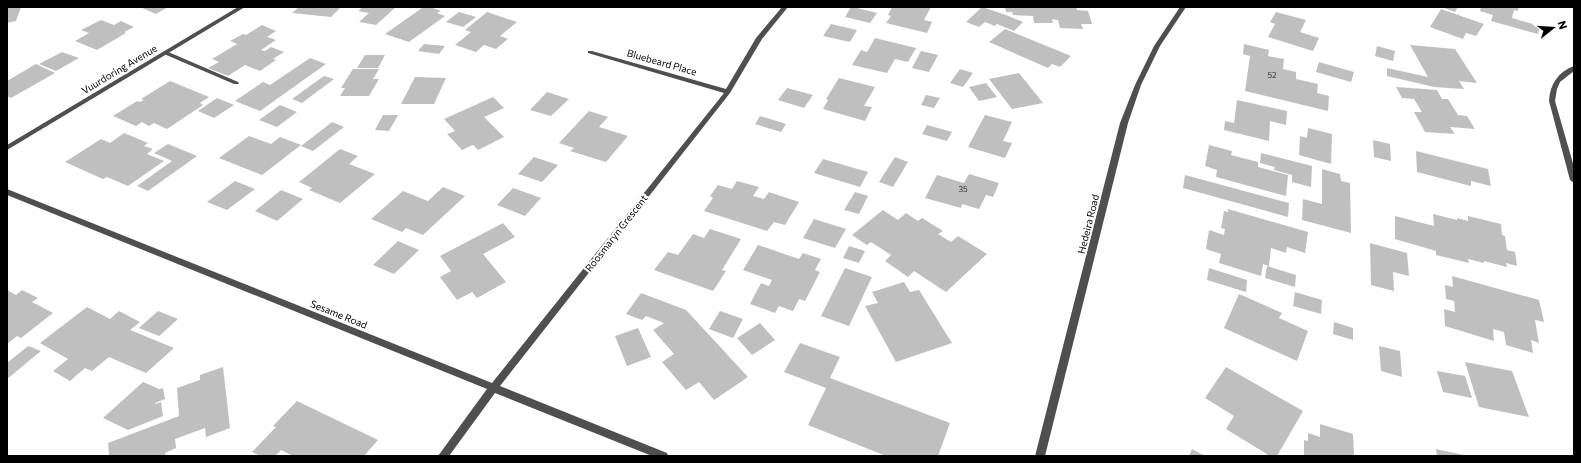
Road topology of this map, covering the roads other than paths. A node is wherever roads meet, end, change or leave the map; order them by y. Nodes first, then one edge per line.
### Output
1 (242, 7) edge
2 (785, 7) edge
3 (1183, 7) edge
4 (590, 52) dead end
5 (166, 53) junction
6 (1574, 68) edge
7 (236, 83) dead end
8 (728, 92) junction
9 (7, 148) edge
10 (1574, 180) edge
11 (7, 192) edge
12 (494, 387) junction
13 (443, 456) edge
14 (663, 456) edge
15 (1040, 456) edge

1 - 5 street, Vuurdoring Avenue
2 - 8 street, Roosmaryn Crescent
3 - 15 street, Hedeira Road
4 - 8 street, Bluebeard Place
5 - 7 street
5 - 9 street, Vuurdoring Avenue
6 - 10 street
8 - 12 street, Roosmaryn Crescent
11 - 12 street, Sesame Road
12 - 13 street, Roosmaryn Crescent
12 - 14 street, Sesame Road

